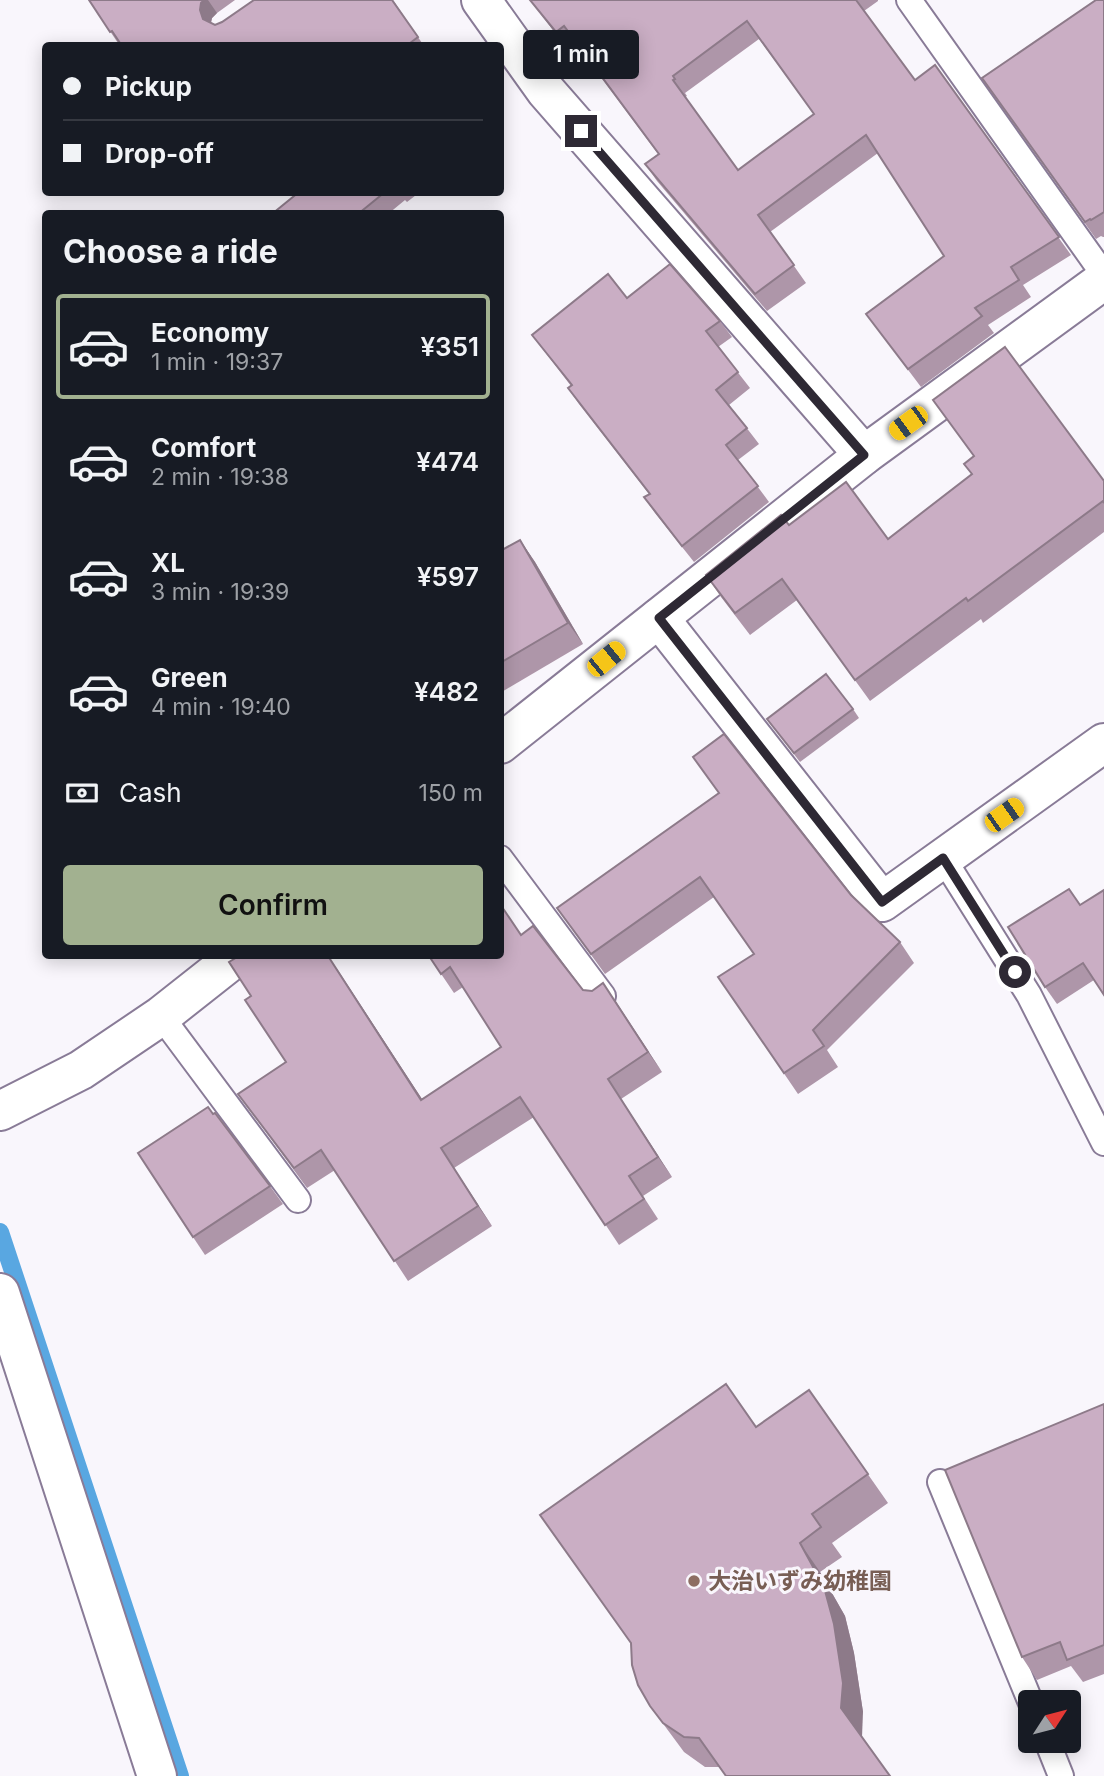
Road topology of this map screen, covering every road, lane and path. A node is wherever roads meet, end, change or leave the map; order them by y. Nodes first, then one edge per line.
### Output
1 (481, 0) edge
2 (909, 0) edge
3 (1104, 277) edge
4 (864, 455) junction
5 (659, 618) junction
6 (504, 741) edge
7 (1104, 743) edge
8 (943, 858) junction
9 (504, 863) edge
10 (232, 959) edge
11 (603, 996) edge
12 (162, 1016) junction
13 (0, 1111) edge
14 (1104, 1143) edge
15 (298, 1200) dead end
16 (0, 1293) edge
17 (940, 1482) dead end
18 (1026, 1690) edge
19 (1052, 1754) edge
20 (157, 1776) edge
21 (1061, 1776) edge

1 - 4 street
2 - 3 lane
3 - 4 street
4 - 5 street
5 - 6 street
5 - 8 street
7 - 8 street
8 - 14 lane
9 - 11 lane
10 - 12 street
12 - 13 street
12 - 15 lane
16 - 20 street
17 - 18 lane
19 - 21 lane

